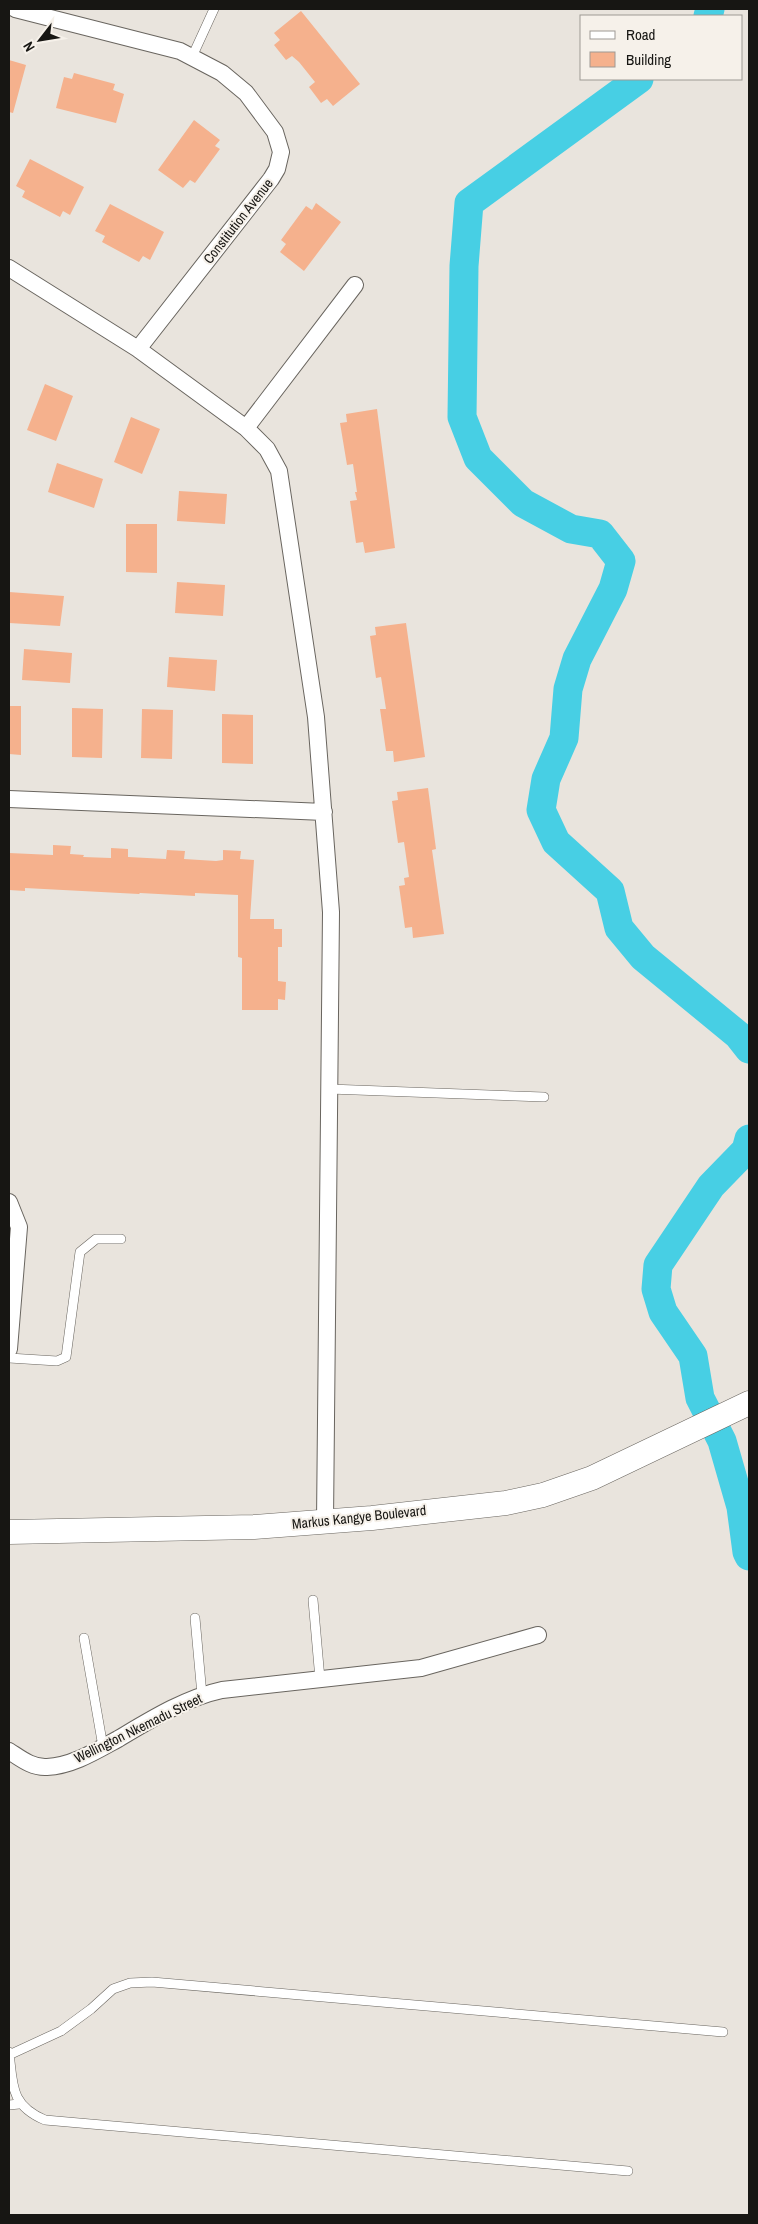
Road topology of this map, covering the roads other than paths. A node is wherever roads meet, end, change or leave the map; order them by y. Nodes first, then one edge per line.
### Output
1 (14, 9) edge
2 (214, 9) edge
3 (192, 57) junction
4 (9, 268) edge
5 (355, 285) dead end
6 (138, 349) junction
7 (246, 428) junction
8 (9, 798) edge
9 (324, 812) junction
10 (329, 1089) junction
11 (544, 1098) dead end
12 (9, 1202) edge
13 (121, 1239) dead end
14 (9, 1349) edge
15 (9, 1358) edge
16 (743, 1406) edge
17 (326, 1521) junction
18 (9, 1532) edge
19 (313, 1600) dead end
20 (195, 1618) dead end
21 (538, 1635) dead end
22 (84, 1638) dead end
23 (320, 1679) junction
24 (202, 1695) junction
25 (103, 1747) junction
26 (9, 1751) edge
27 (723, 2032) dead end
28 (9, 2053) edge
29 (19, 2104) junction
30 (9, 2105) edge
31 (628, 2171) dead end

1 - 3 street, Constitution Avenue
2 - 3 lane
3 - 6 street, Constitution Avenue
4 - 6 street
5 - 7 street
6 - 7 street
7 - 9 street
8 - 9 street
9 - 10 street
10 - 11 lane
10 - 17 street
12 - 14 street
13 - 15 lane
16 - 17 street, Markus Kangye Boulevard
17 - 18 street, Markus Kangye Boulevard
19 - 23 lane
20 - 24 lane
21 - 23 street, Wellington Nkemadu Street
22 - 25 lane
23 - 24 street, Wellington Nkemadu Street
24 - 25 street, Wellington Nkemadu Street
25 - 26 street, Wellington Nkemadu Street
27 - 28 lane
28 - 29 lane
29 - 30 lane
29 - 31 lane

